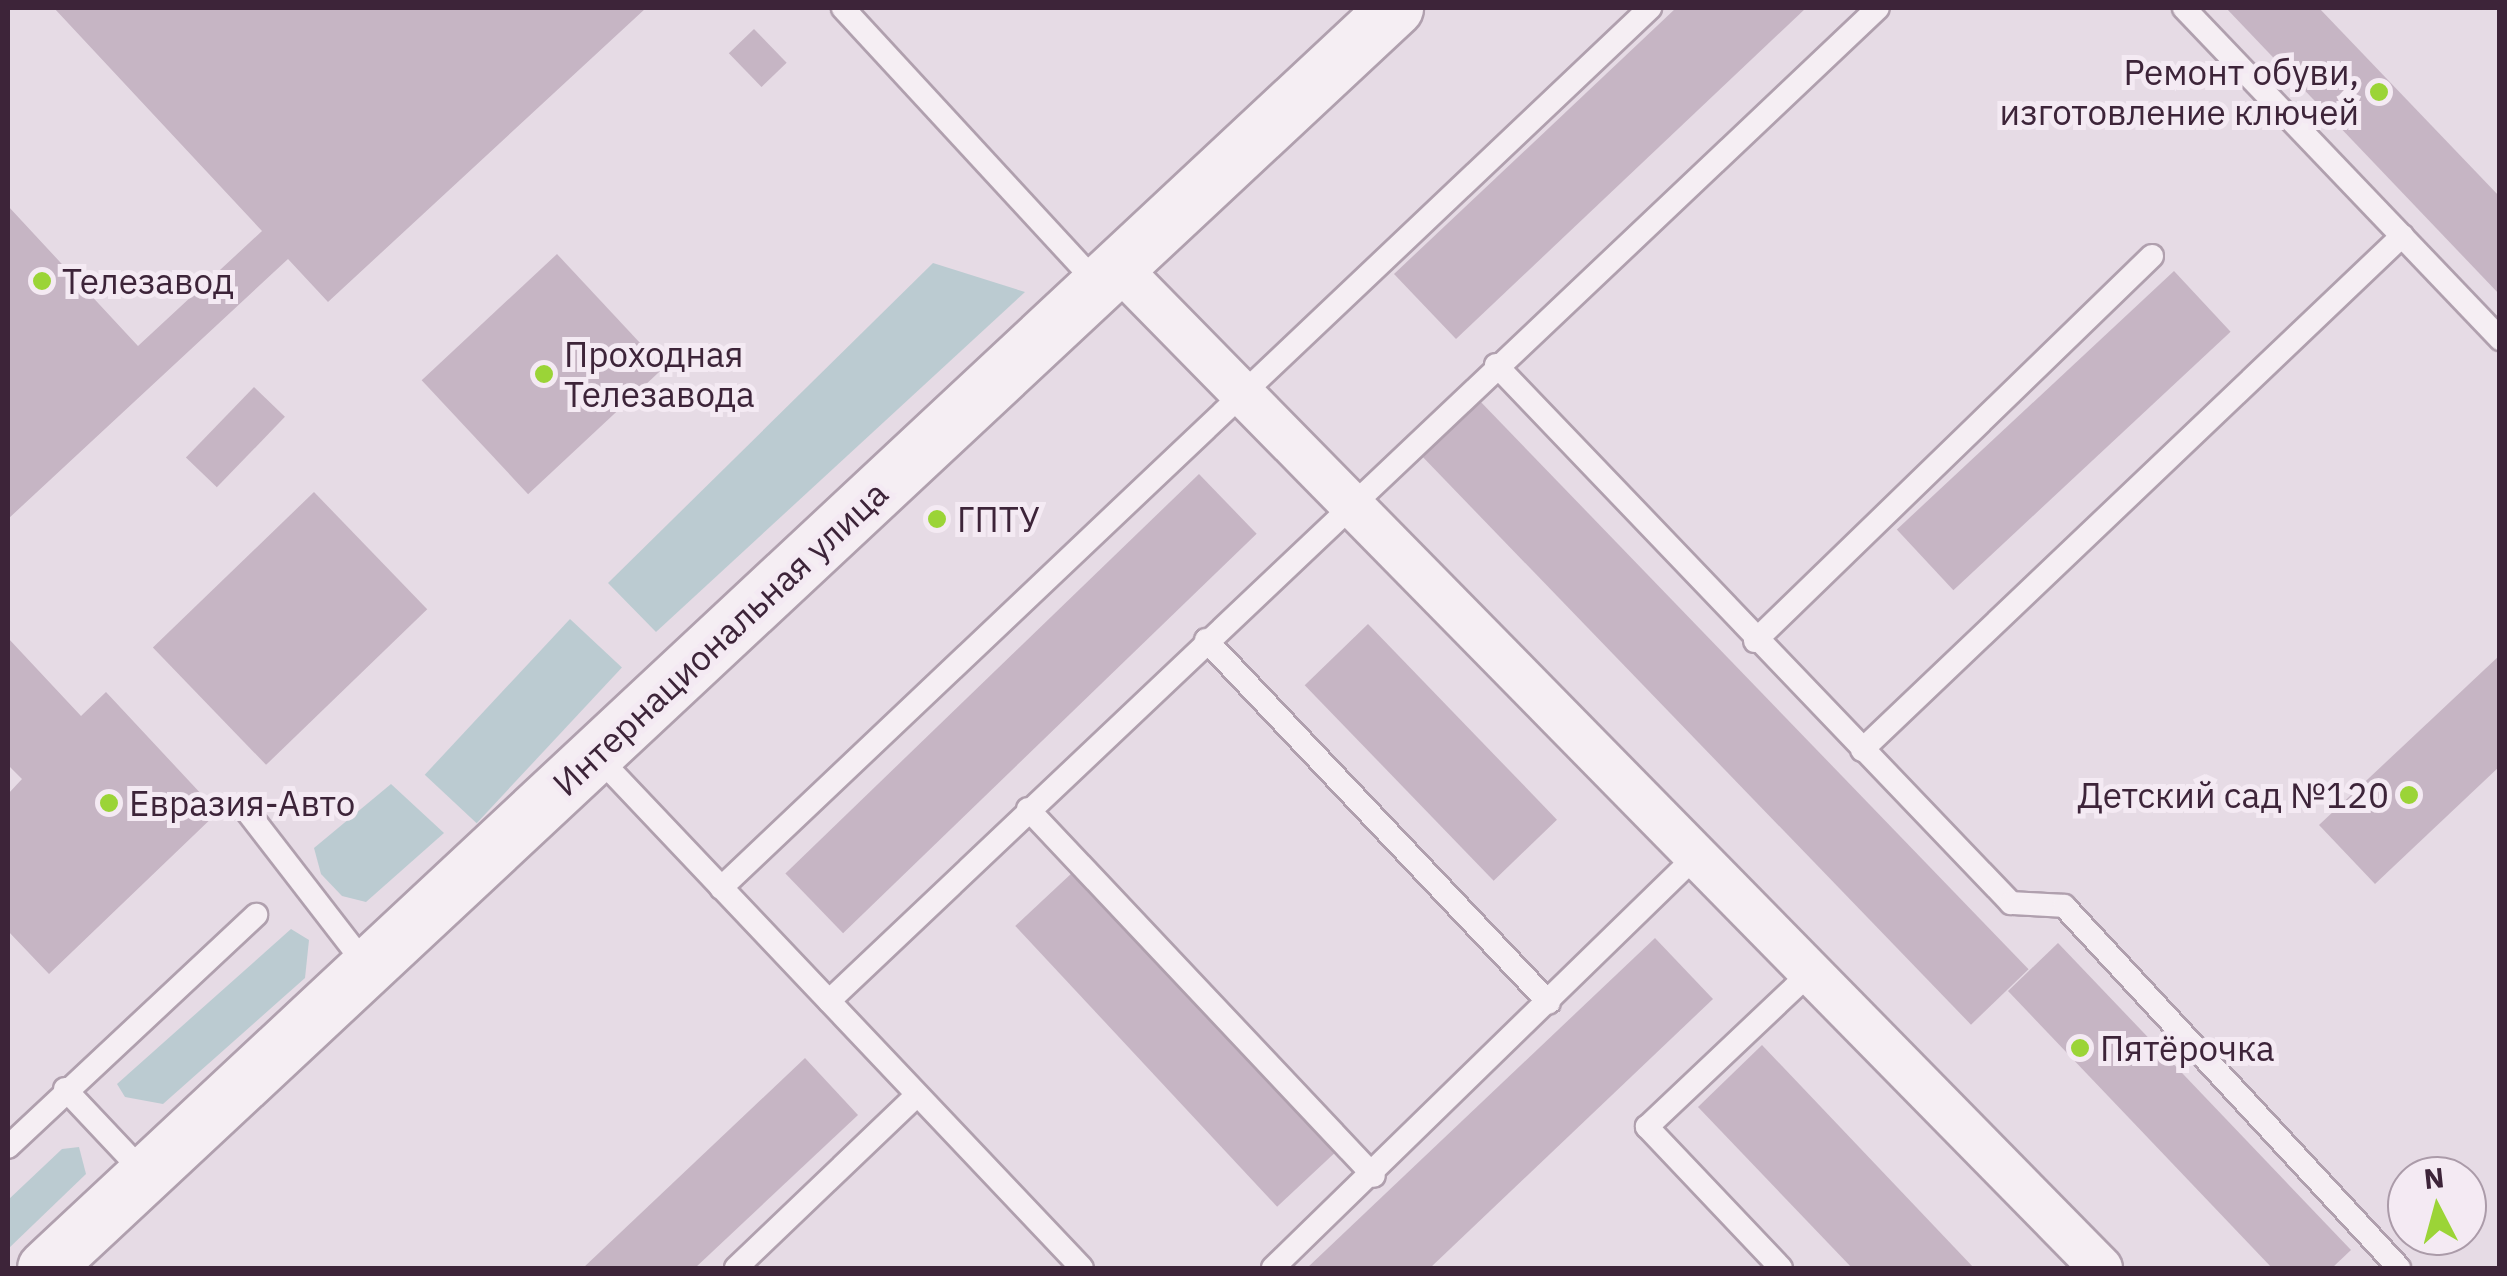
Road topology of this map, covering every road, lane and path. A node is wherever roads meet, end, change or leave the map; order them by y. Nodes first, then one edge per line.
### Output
1 (843, 8) edge
2 (1395, 8) edge
3 (1650, 8) edge
4 (1878, 8) edge
5 (2184, 8) edge
6 (2402, 236) junction
7 (2152, 256) dead end
8 (1109, 277) junction
9 (2500, 339) edge
10 (1496, 365) junction
11 (1240, 392) junction
12 (1348, 502) junction
13 (1206, 640) junction
14 (1755, 641) junction
15 (1862, 750) junction
16 (595, 754) junction
17 (1028, 809) junction
18 (246, 810) dead end
19 (1696, 856) junction
20 (721, 888) junction
21 (256, 915) dead end
22 (366, 966) junction
23 (1810, 972) junction
24 (829, 1001) junction
25 (1549, 1003) junction
26 (65, 1090) junction
27 (917, 1095) junction
28 (8, 1146) edge
29 (146, 1174) junction
30 (1374, 1176) junction
31 (2391, 1266) edge
32 (45, 1268) edge
33 (736, 1268) edge
34 (1082, 1268) edge
35 (1273, 1268) edge
36 (1781, 1268) edge
37 (2100, 1268) edge

1 - 8 lane
2 - 8 street, Интернациональная улица
3 - 11 lane
4 - 10 lane
5 - 6 lane
6 - 9 lane
6 - 15 lane
7 - 14 lane
8 - 11 street
8 - 16 street, Интернациональная улица
10 - 12 lane
10 - 14 lane
11 - 12 street
11 - 20 lane
12 - 13 lane
12 - 19 street
13 - 17 lane
13 - 25 lane
14 - 15 lane
15 - 31 lane
16 - 20 lane
16 - 22 street, Интернациональная улица
17 - 24 lane
17 - 30 lane
18 - 22 lane
19 - 23 street
19 - 25 lane
20 - 24 lane
21 - 26 lane
22 - 29 street, Интернациональная улица
23 - 36 lane
23 - 37 street
24 - 27 lane
25 - 30 lane
26 - 28 lane
26 - 29 lane
27 - 33 lane
27 - 34 lane
29 - 32 street, Интернациональная улица
30 - 35 lane

